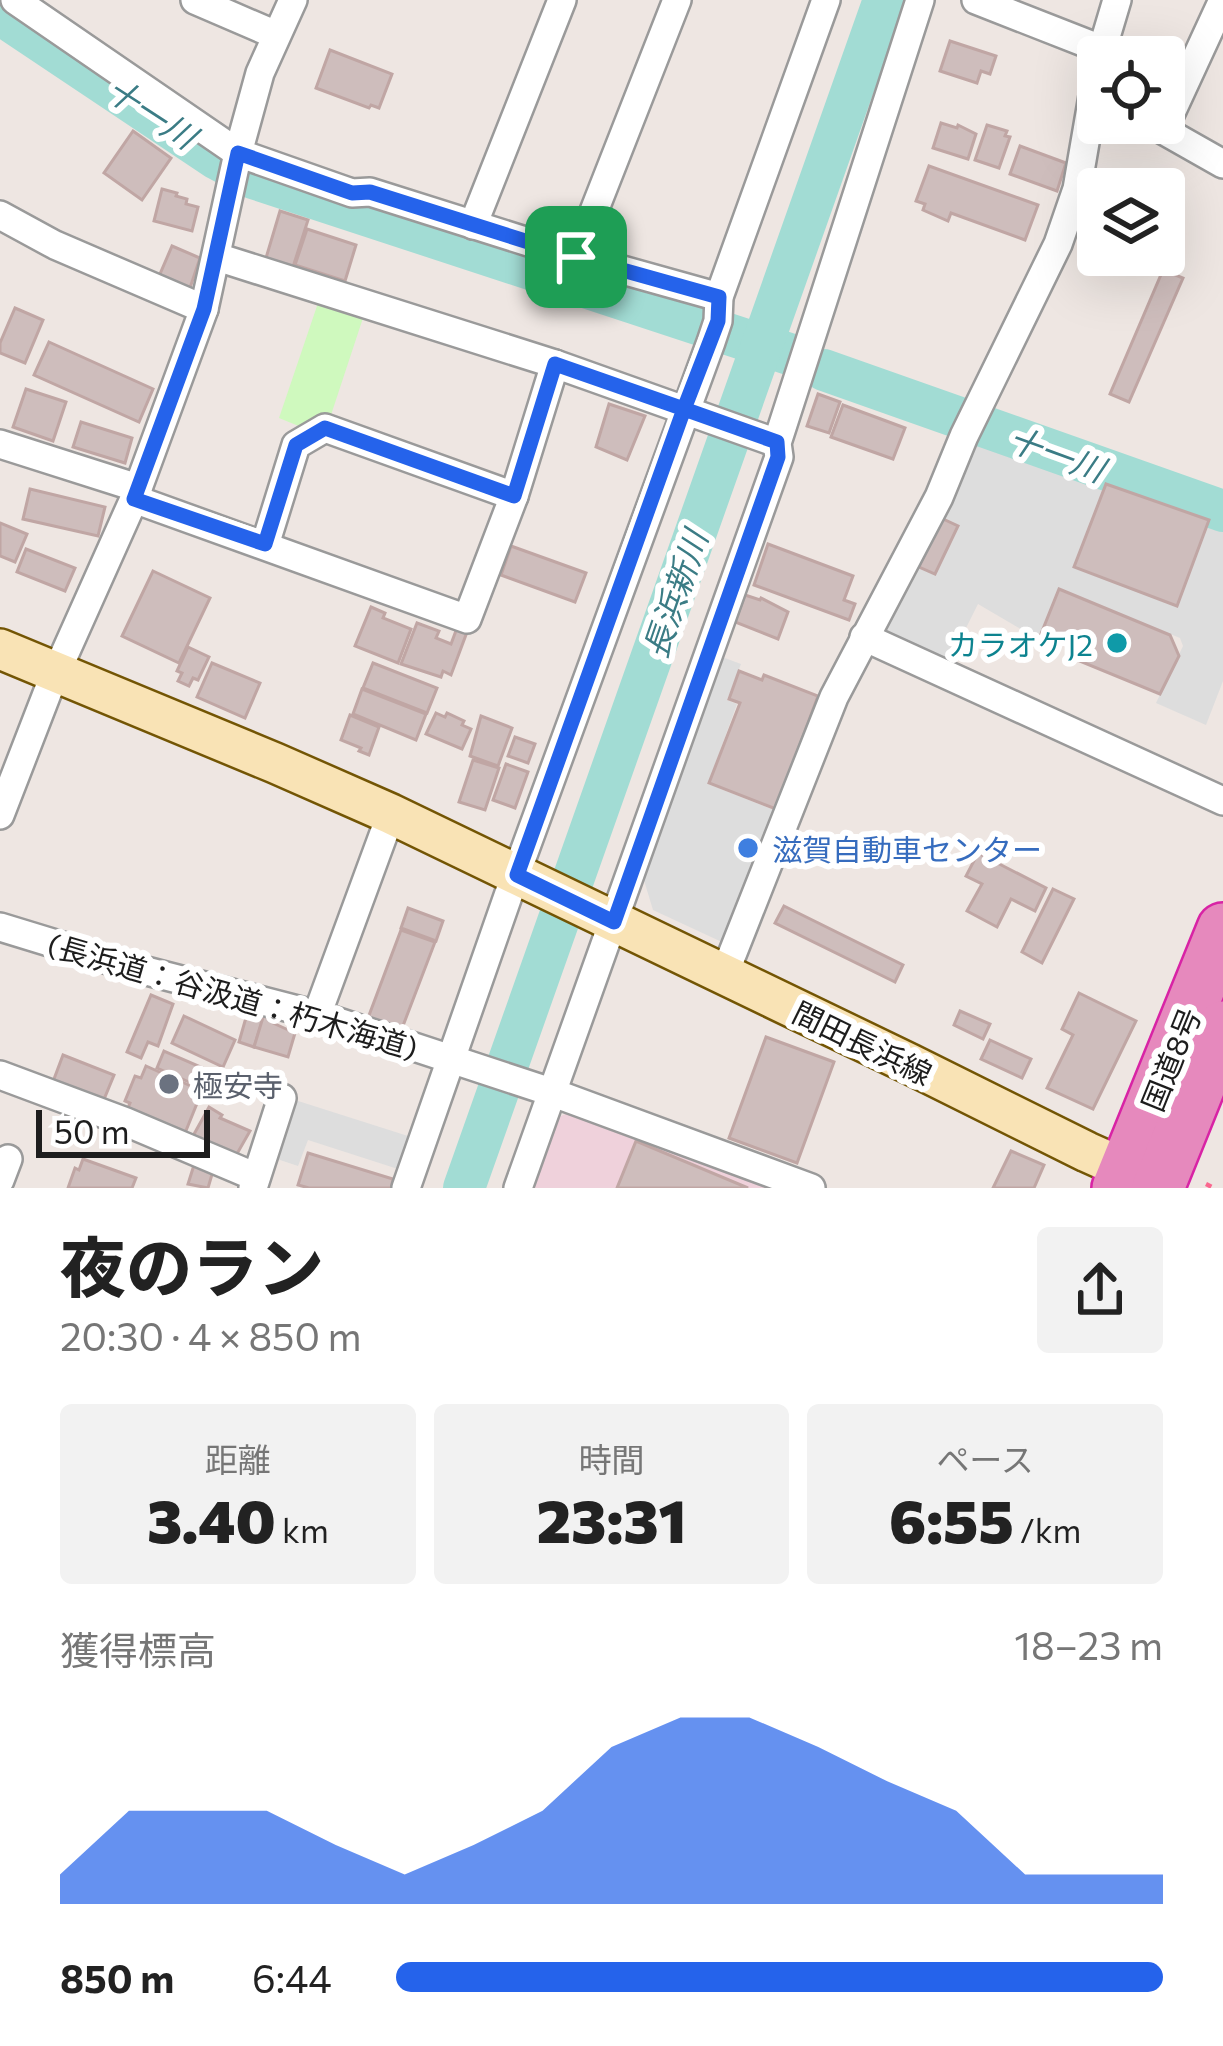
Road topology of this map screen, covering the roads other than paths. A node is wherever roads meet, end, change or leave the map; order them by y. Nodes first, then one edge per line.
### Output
1 (15, 0) edge
2 (195, 0) edge
3 (293, 0) edge
4 (562, 0) edge
5 (677, 0) edge
6 (826, 0) edge
7 (920, 0) edge
8 (976, 0) edge
9 (1117, 0) edge
10 (1222, 0) edge
11 (276, 35) junction
12 (1107, 36) edge
13 (1077, 46) edge
14 (1185, 64) edge
15 (1185, 142) edge
16 (1085, 144) edge
17 (1223, 164) edge
18 (236, 165) junction
19 (0, 215) edge
20 (473, 225) junction
21 (217, 257) junction
22 (576, 257) junction
23 (204, 309) junction
24 (716, 320) junction
25 (555, 364) junction
26 (690, 411) junction
27 (772, 441) junction
28 (0, 445) edge
29 (136, 493) junction
30 (514, 496) junction
31 (265, 544) junction
32 (864, 637) junction
33 (0, 649) edge
34 (57, 671) junction
35 (1223, 801) edge
36 (391, 814) junction
37 (0, 815) edge
38 (524, 878) junction
39 (607, 918) junction
40 (0, 927) edge
41 (1223, 929) edge
42 (724, 975) junction
43 (316, 1015) junction
44 (1223, 1027) edge
45 (459, 1061) junction
46 (0, 1076) edge
47 (545, 1090) junction
48 (282, 1098) dead end
49 (255, 1182) edge
50 (1164, 1184) edge
51 (406, 1188) edge
52 (518, 1188) edge
53 (811, 1188) edge

1 - 18 street
2 - 11 street
3 - 11 street
4 - 20 street
5 - 22 street
6 - 24 street
7 - 27 street
8 - 13 street
9 - 12 street
10 - 14 street
11 - 18 street
15 - 17 street
16 - 32 street
18 - 20 street
18 - 21 street
19 - 23 street
20 - 22 street
21 - 23 street
21 - 25 street
22 - 24 street
23 - 29 street
24 - 26 street
25 - 26 street
25 - 30 street
26 - 27 street
26 - 38 street
27 - 39 street
28 - 29 street
29 - 31 street
29 - 34 street
30 - 31 street
30 - 31 street
32 - 35 street
32 - 42 street
33 - 34 main road
34 - 36 main road
34 - 37 street
36 - 38 main road
36 - 43 street
38 - 39 main road, 間田長浜線
38 - 45 street
39 - 42 main road, 間田長浜線
39 - 47 street
40 - 43 street, (長浜道：谷汲道：朽木海道)
41 - 50 highway, 国道8号
42 - 50 main road, 間田長浜線
43 - 45 street, (長浜道：谷汲道：朽木海道)
44 - 50 highway, 国道8号
45 - 47 street, (長浜道：谷汲道：朽木海道)
45 - 51 street
46 - 49 street
47 - 52 street
47 - 53 street, (長浜道：谷汲道：朽木海道)
48 - 49 street

